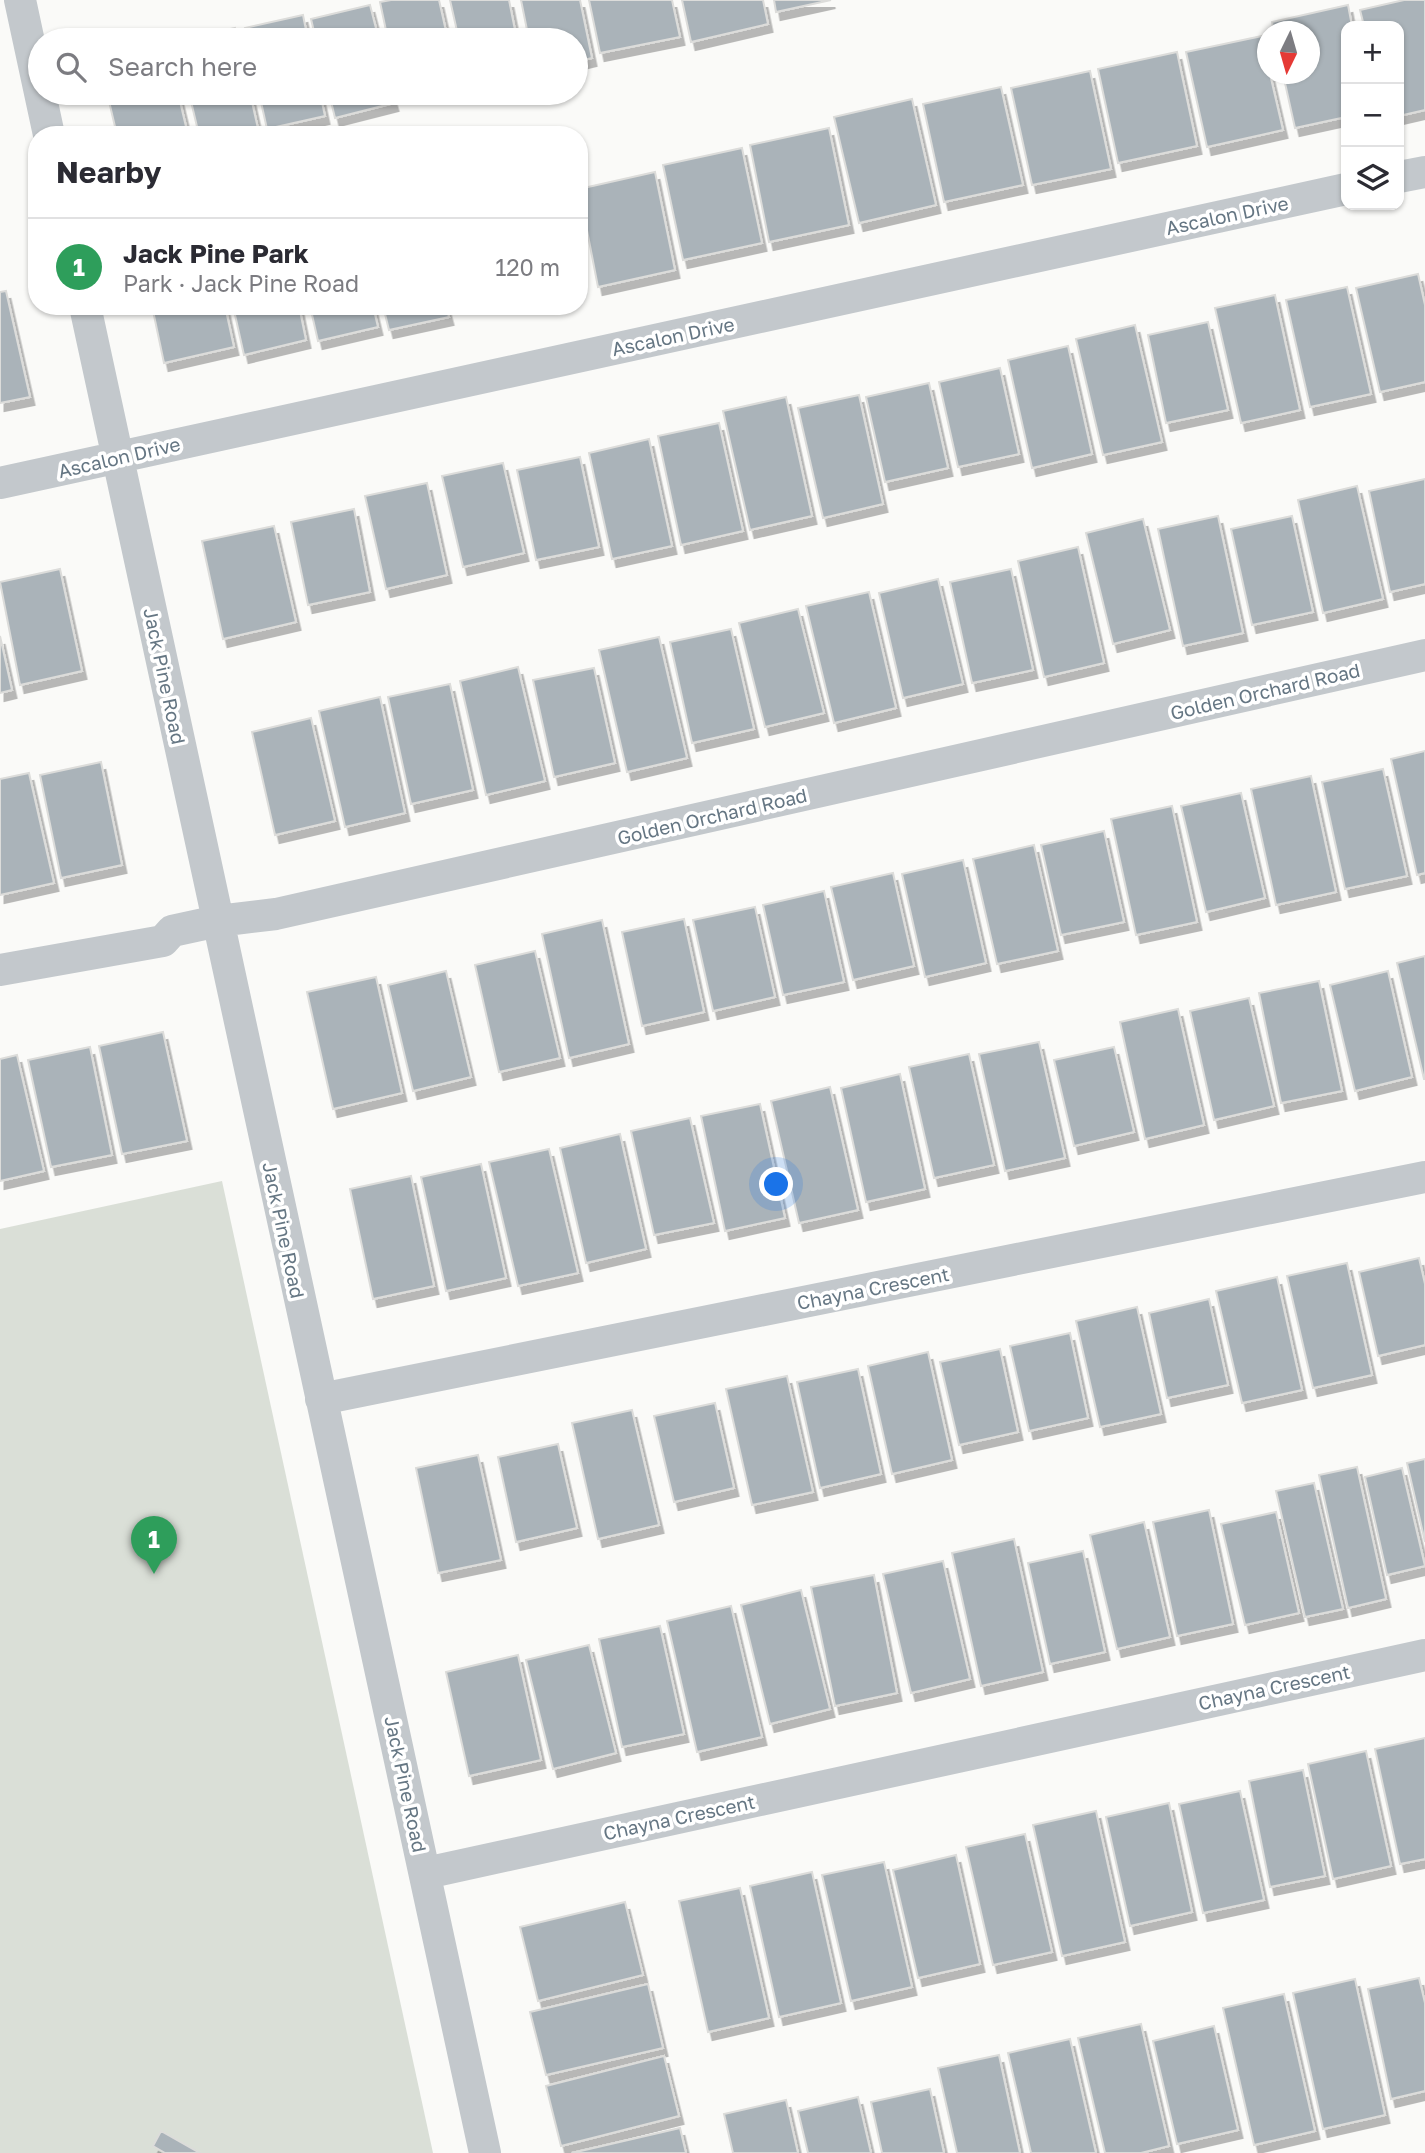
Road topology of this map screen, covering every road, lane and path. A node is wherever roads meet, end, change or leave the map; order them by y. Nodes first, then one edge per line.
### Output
1 (20, 0) edge
2 (28, 37) edge
3 (43, 105) edge
4 (47, 126) edge
5 (1425, 172) edge
6 (1404, 176) edge
7 (1341, 190) edge
8 (87, 315) edge
9 (116, 456) junction
10 (0, 483) edge
11 (1425, 655) edge
12 (218, 921) junction
13 (0, 970) edge
14 (1425, 1177) edge
15 (321, 1399) junction
16 (1425, 1654) edge
17 (426, 1873) junction
18 (485, 2153) edge

1 - 2 street
3 - 4 street
5 - 6 street
7 - 9 street, Ascalon Drive
8 - 9 street, Jack Pine Road
9 - 10 street, Ascalon Drive
9 - 12 street, Jack Pine Road
11 - 12 street, Golden Orchard Road
12 - 13 street, Golden Orchard Road
12 - 15 street, Jack Pine Road
14 - 15 street, Chayna Crescent
15 - 17 street, Jack Pine Road
16 - 17 street, Chayna Crescent
17 - 18 street, Jack Pine Road

